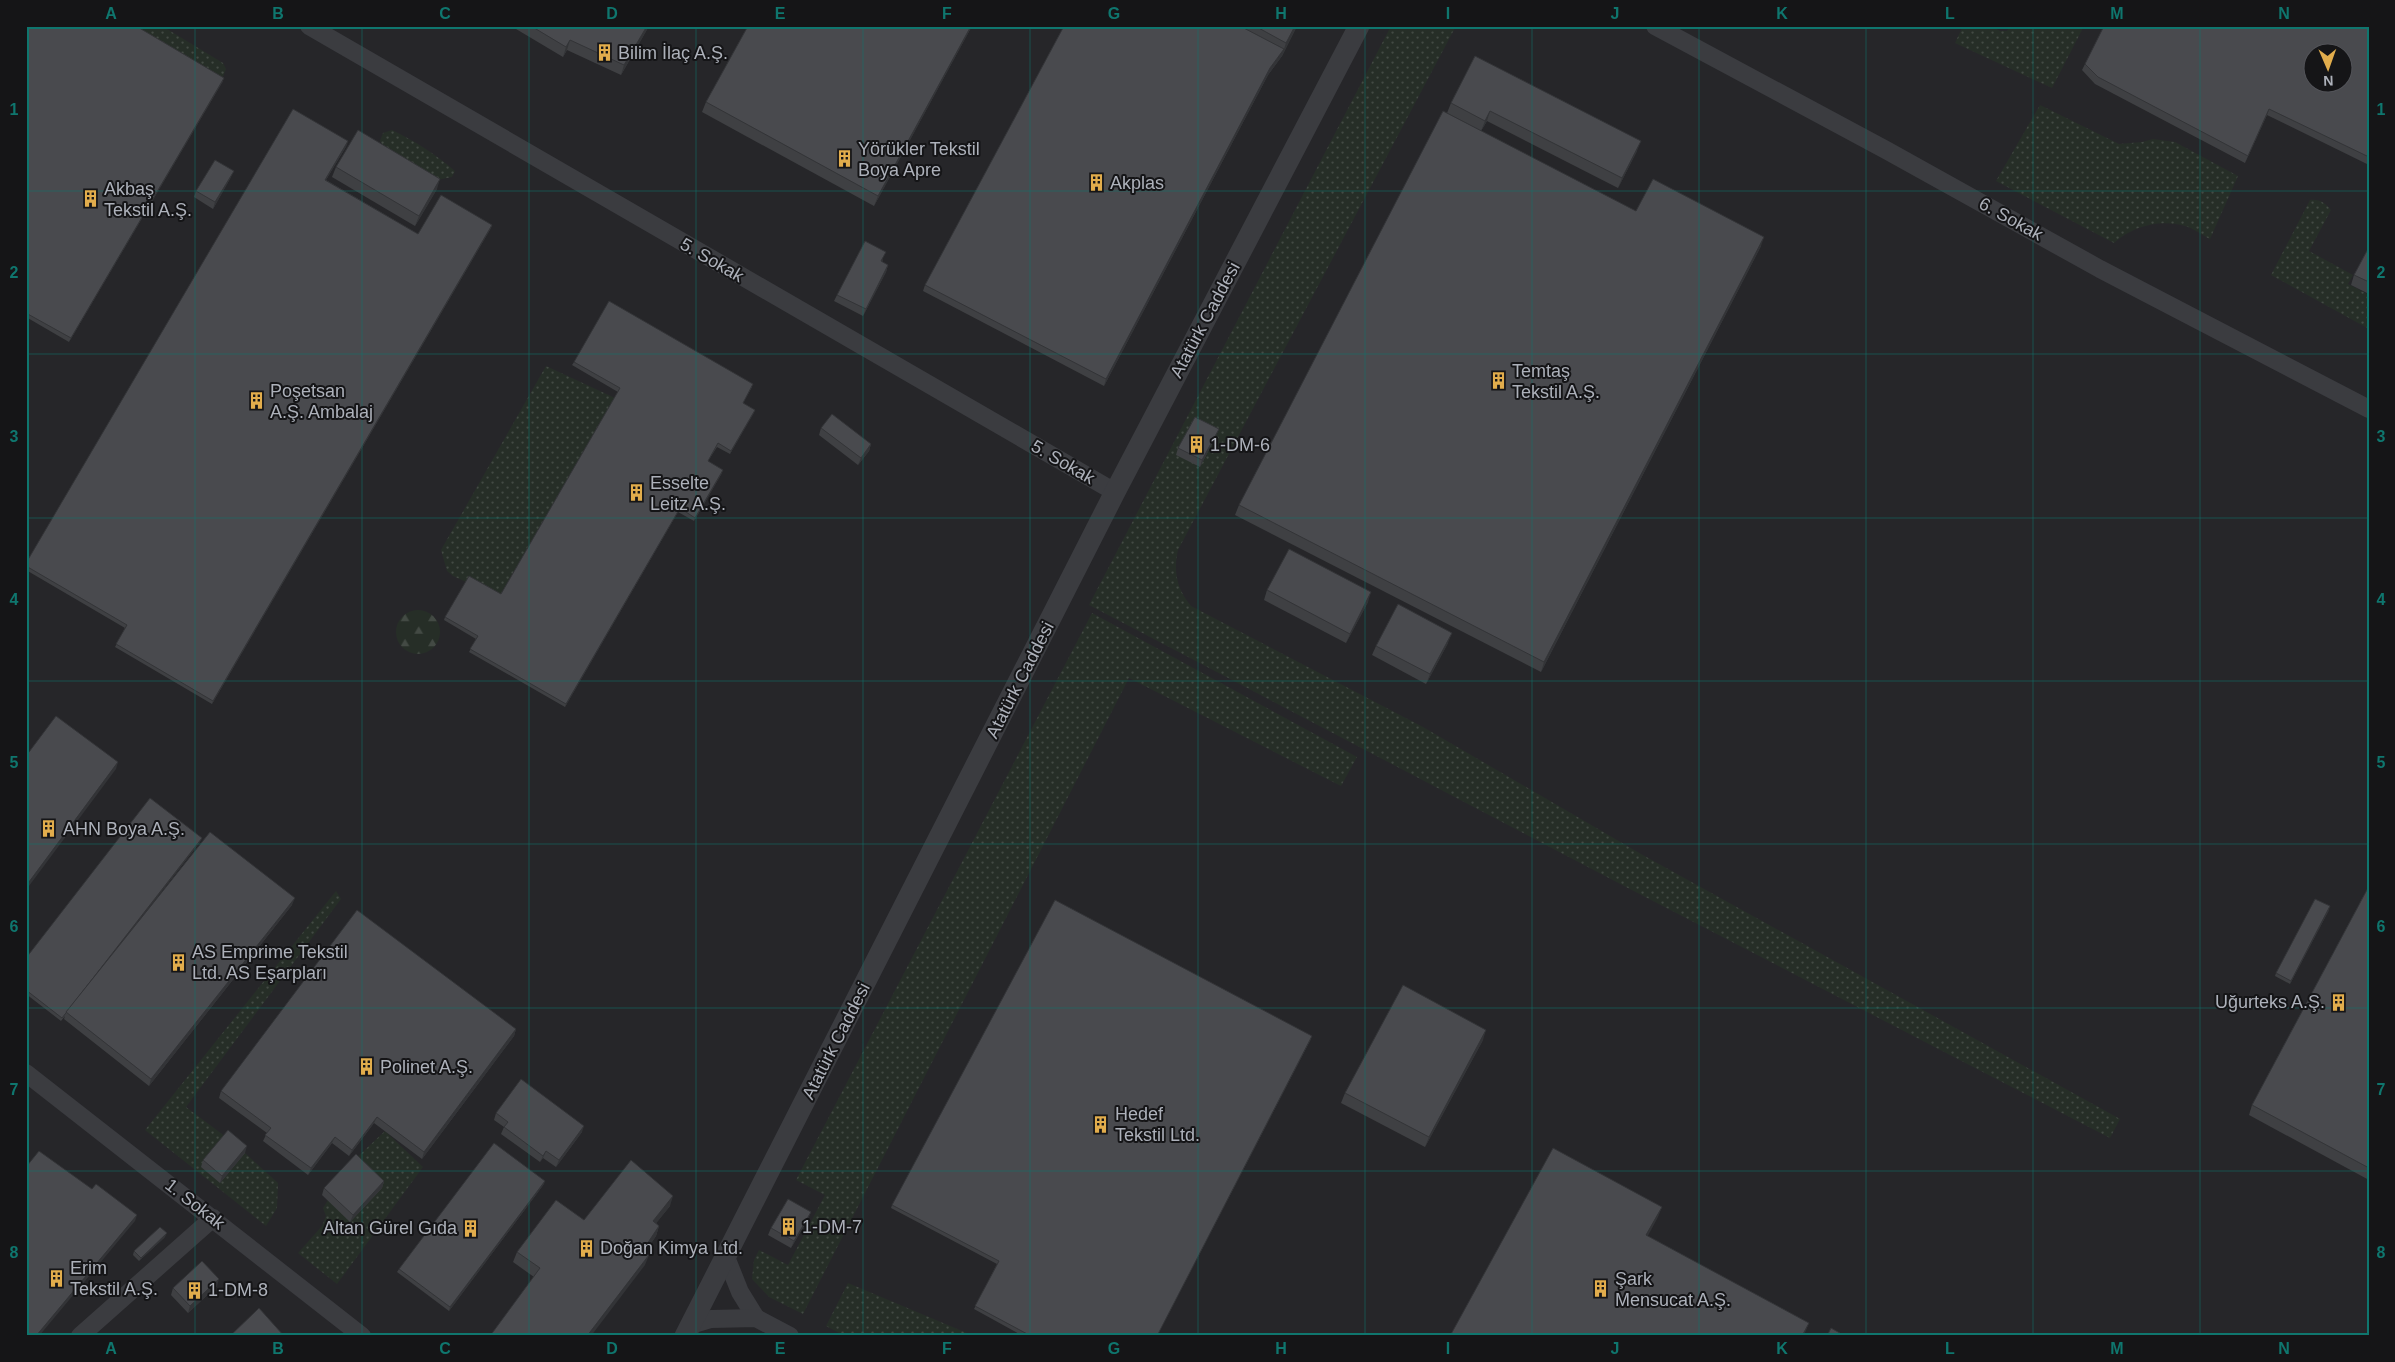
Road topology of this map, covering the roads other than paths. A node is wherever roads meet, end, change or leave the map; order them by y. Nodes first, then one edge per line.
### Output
1 (309, 26) edge
2 (1358, 26) edge
3 (1655, 26) edge
4 (2369, 409) edge
5 (1115, 492) junction
6 (26, 1073) edge
7 (213, 1218) junction
8 (726, 1257) junction
9 (756, 1318) junction
10 (688, 1330) edge
11 (80, 1336) edge
12 (362, 1336) edge
13 (790, 1336) edge

1 - 5 street, 5. Sokak
2 - 5 street, Atatürk Caddesi
3 - 4 street, 6. Sokak
5 - 8 street, Atatürk Caddesi
6 - 7 street, 1. Sokak
7 - 11 street
7 - 12 street, 1. Sokak
8 - 9 street
8 - 10 street, Atatürk Caddesi
9 - 10 street
9 - 13 street

